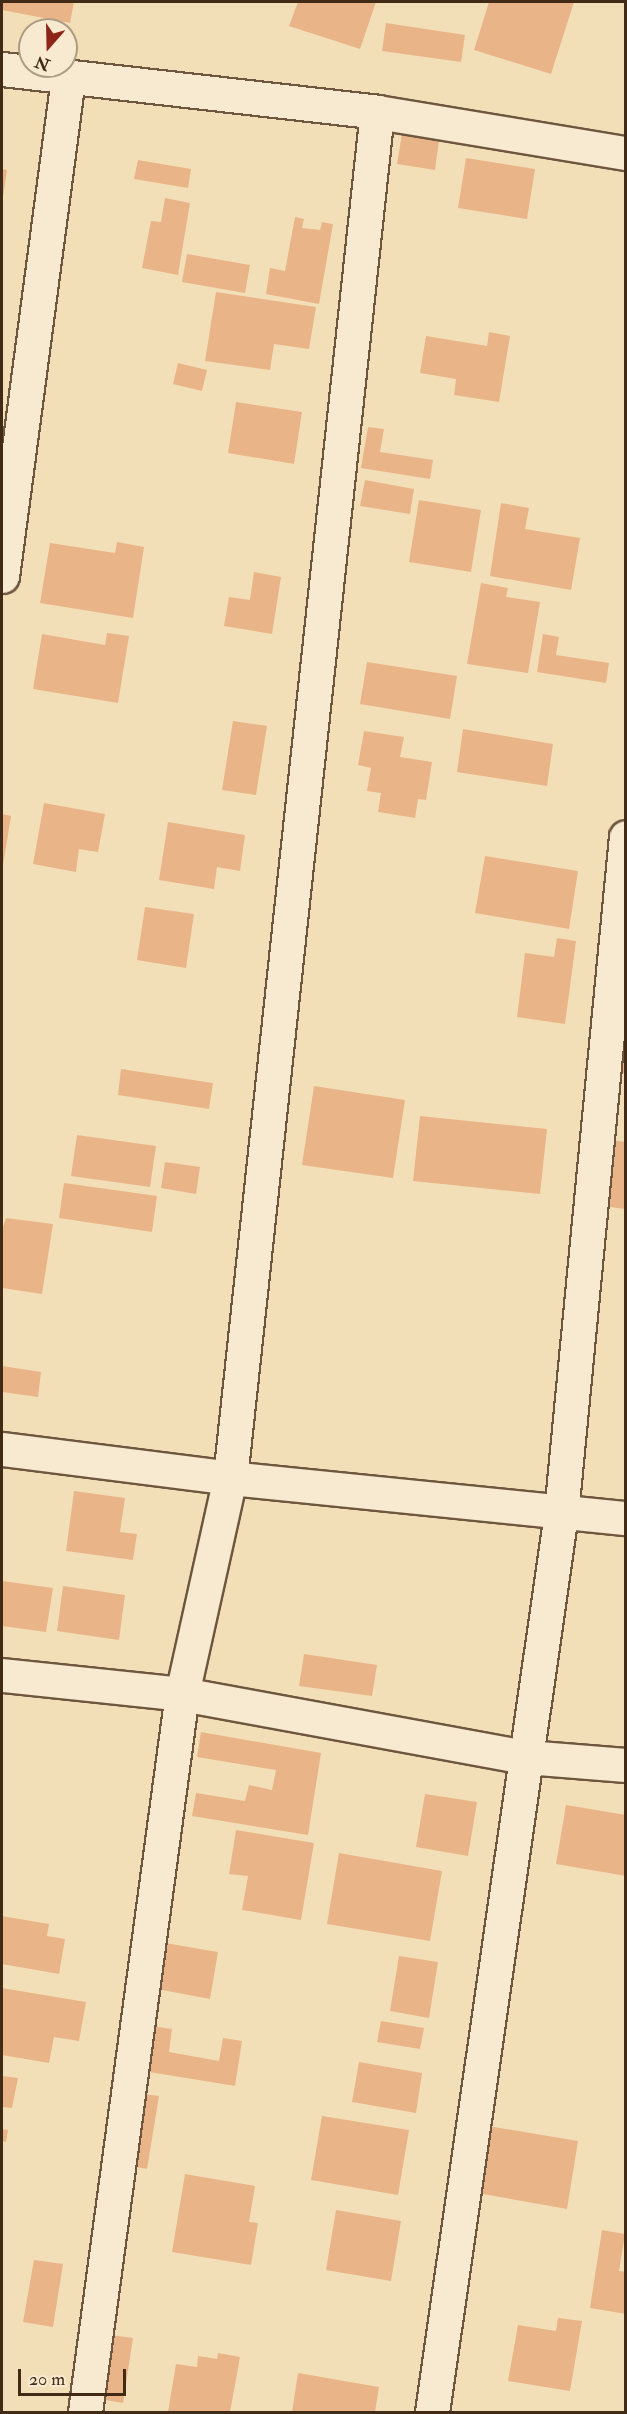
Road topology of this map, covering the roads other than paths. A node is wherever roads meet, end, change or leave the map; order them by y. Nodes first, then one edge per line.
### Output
1 (2, 69) edge
2 (18, 71) edge
3 (68, 78) joint
4 (377, 112) junction
5 (626, 153) edge
6 (2, 576) edge
7 (626, 837) edge
8 (2, 1449) edge
9 (230, 1478) junction
10 (561, 1513) junction
11 (626, 1518) edge
12 (2, 1675) edge
13 (182, 1694) junction
14 (526, 1757) junction
15 (626, 1765) edge
16 (85, 2412) edge
17 (432, 2412) edge

1 - 2 street
3 - 4 street
3 - 6 street
4 - 5 street
4 - 9 street
7 - 10 street
8 - 9 street
9 - 10 street
9 - 13 street
10 - 11 street
10 - 14 street
12 - 13 street
13 - 14 street
13 - 16 street
14 - 15 street
14 - 17 street

